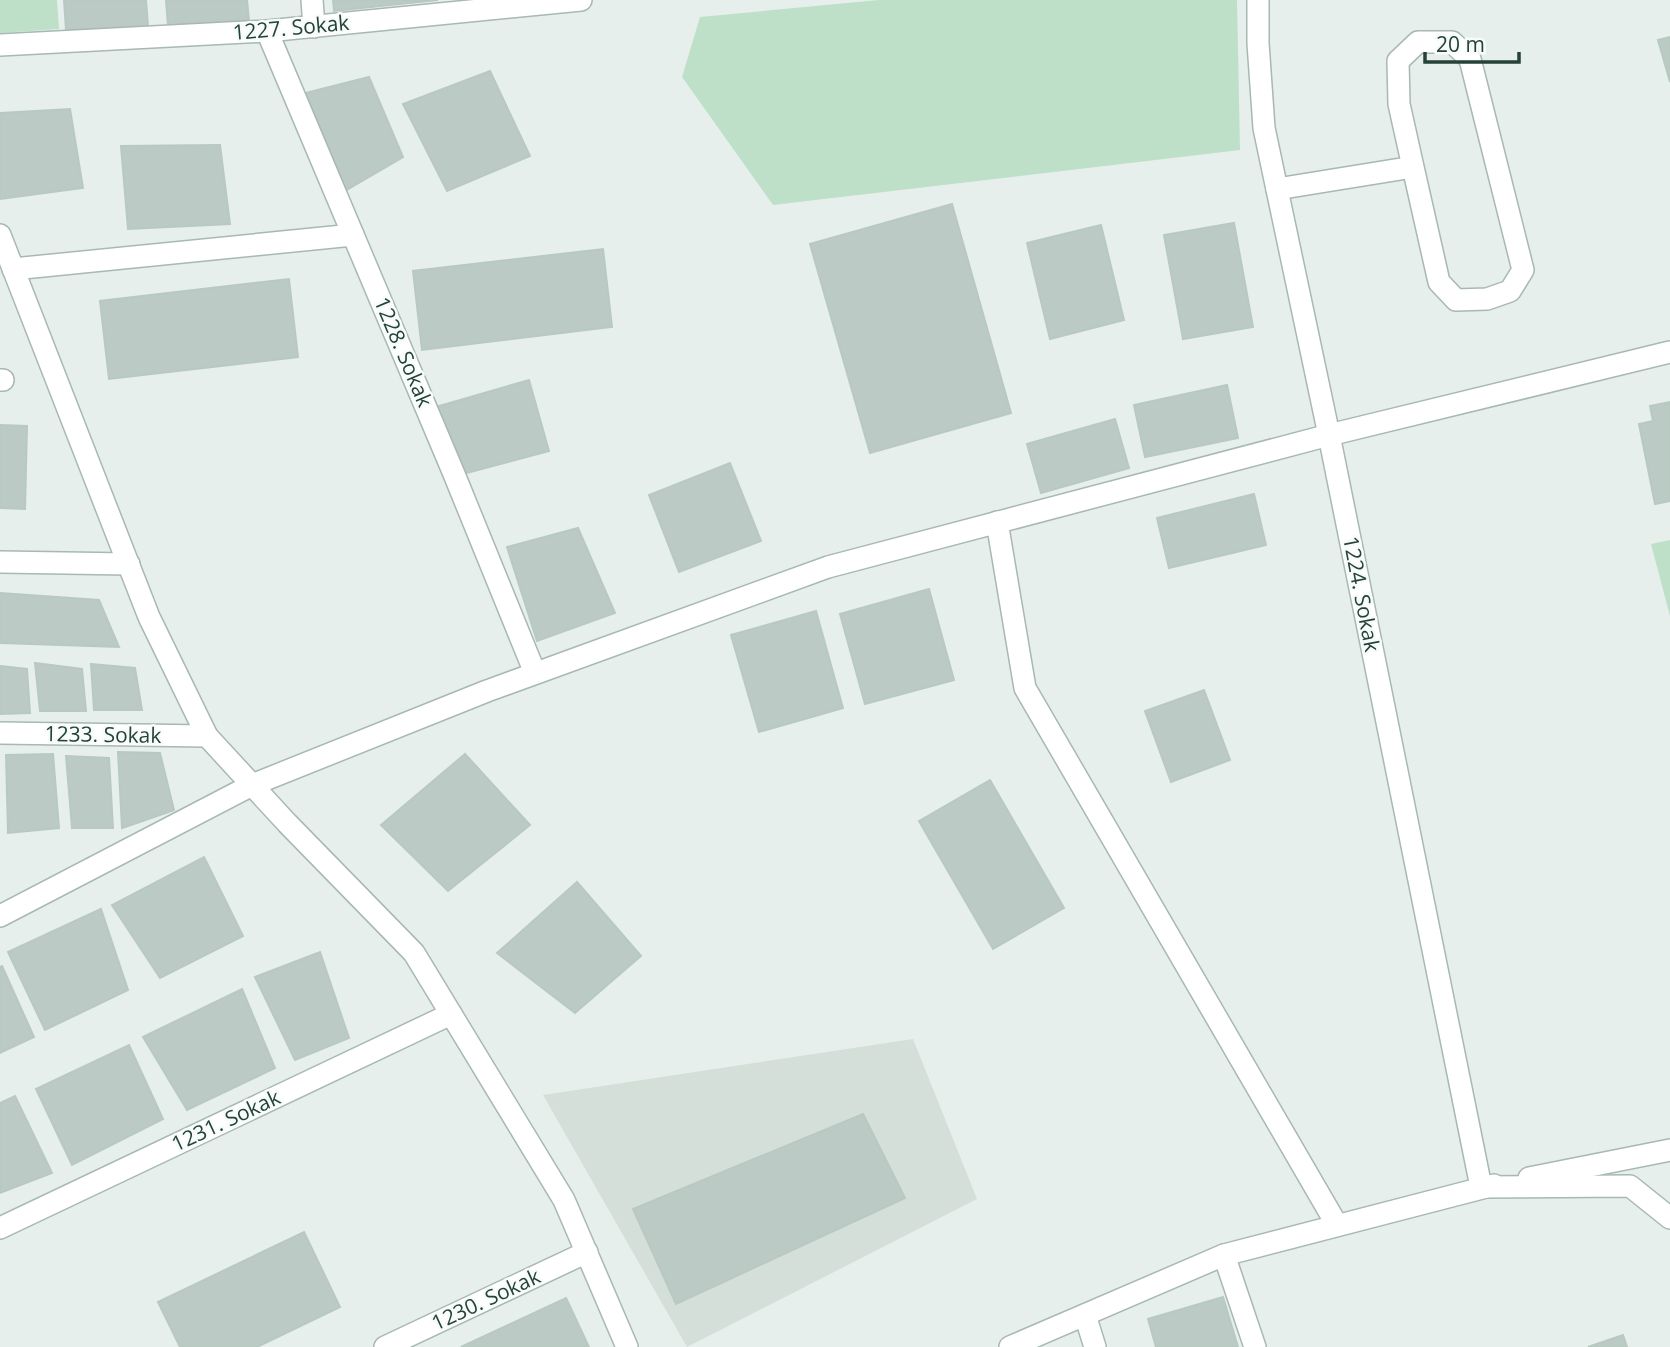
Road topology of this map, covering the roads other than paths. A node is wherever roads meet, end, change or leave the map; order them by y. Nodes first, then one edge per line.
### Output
1 (312, 0) edge
2 (1258, 0) edge
3 (566, 1) edge
4 (314, 27) junction
5 (267, 31) junction
6 (0, 46) edge
7 (1413, 167) junction
8 (1277, 189) junction
9 (0, 235) edge
10 (353, 235) junction
11 (13, 269) junction
12 (1670, 352) edge
13 (1329, 435) junction
14 (998, 522) junction
15 (0, 562) edge
16 (129, 564) junction
17 (535, 673) junction
18 (0, 733) edge
19 (207, 736) junction
20 (252, 785) junction
21 (0, 916) edge
22 (451, 1014) junction
23 (1670, 1150) edge
24 (1481, 1187) junction
25 (1670, 1218) edge
26 (1337, 1225) junction
27 (0, 1228) edge
28 (587, 1252) junction
29 (1224, 1255) junction
30 (1085, 1315) junction
31 (385, 1347) edge
32 (627, 1347) edge
33 (1010, 1347) edge
34 (1095, 1347) edge
35 (1255, 1347) edge

1 - 4 street
2 - 8 street, 1224. Sokak
3 - 4 street, 1227. Sokak
4 - 5 street, 1227. Sokak
5 - 6 street, 1227. Sokak
5 - 10 street, 1228. Sokak
7 - 7 street
7 - 8 street
8 - 13 street, 1224. Sokak
9 - 11 street
10 - 11 street
10 - 17 street, 1228. Sokak
11 - 16 street
12 - 13 street
13 - 14 street
13 - 24 street, 1224. Sokak
14 - 17 street
14 - 26 street
15 - 16 street
16 - 19 street
17 - 20 street
18 - 19 street, 1233. Sokak
19 - 20 street
20 - 21 street
20 - 22 street
22 - 27 street, 1231. Sokak
22 - 28 street
23 - 24 street
24 - 25 street
24 - 26 street
26 - 29 street
28 - 31 street, 1230. Sokak
28 - 32 street
29 - 30 street
29 - 35 street
30 - 33 street
30 - 34 street

